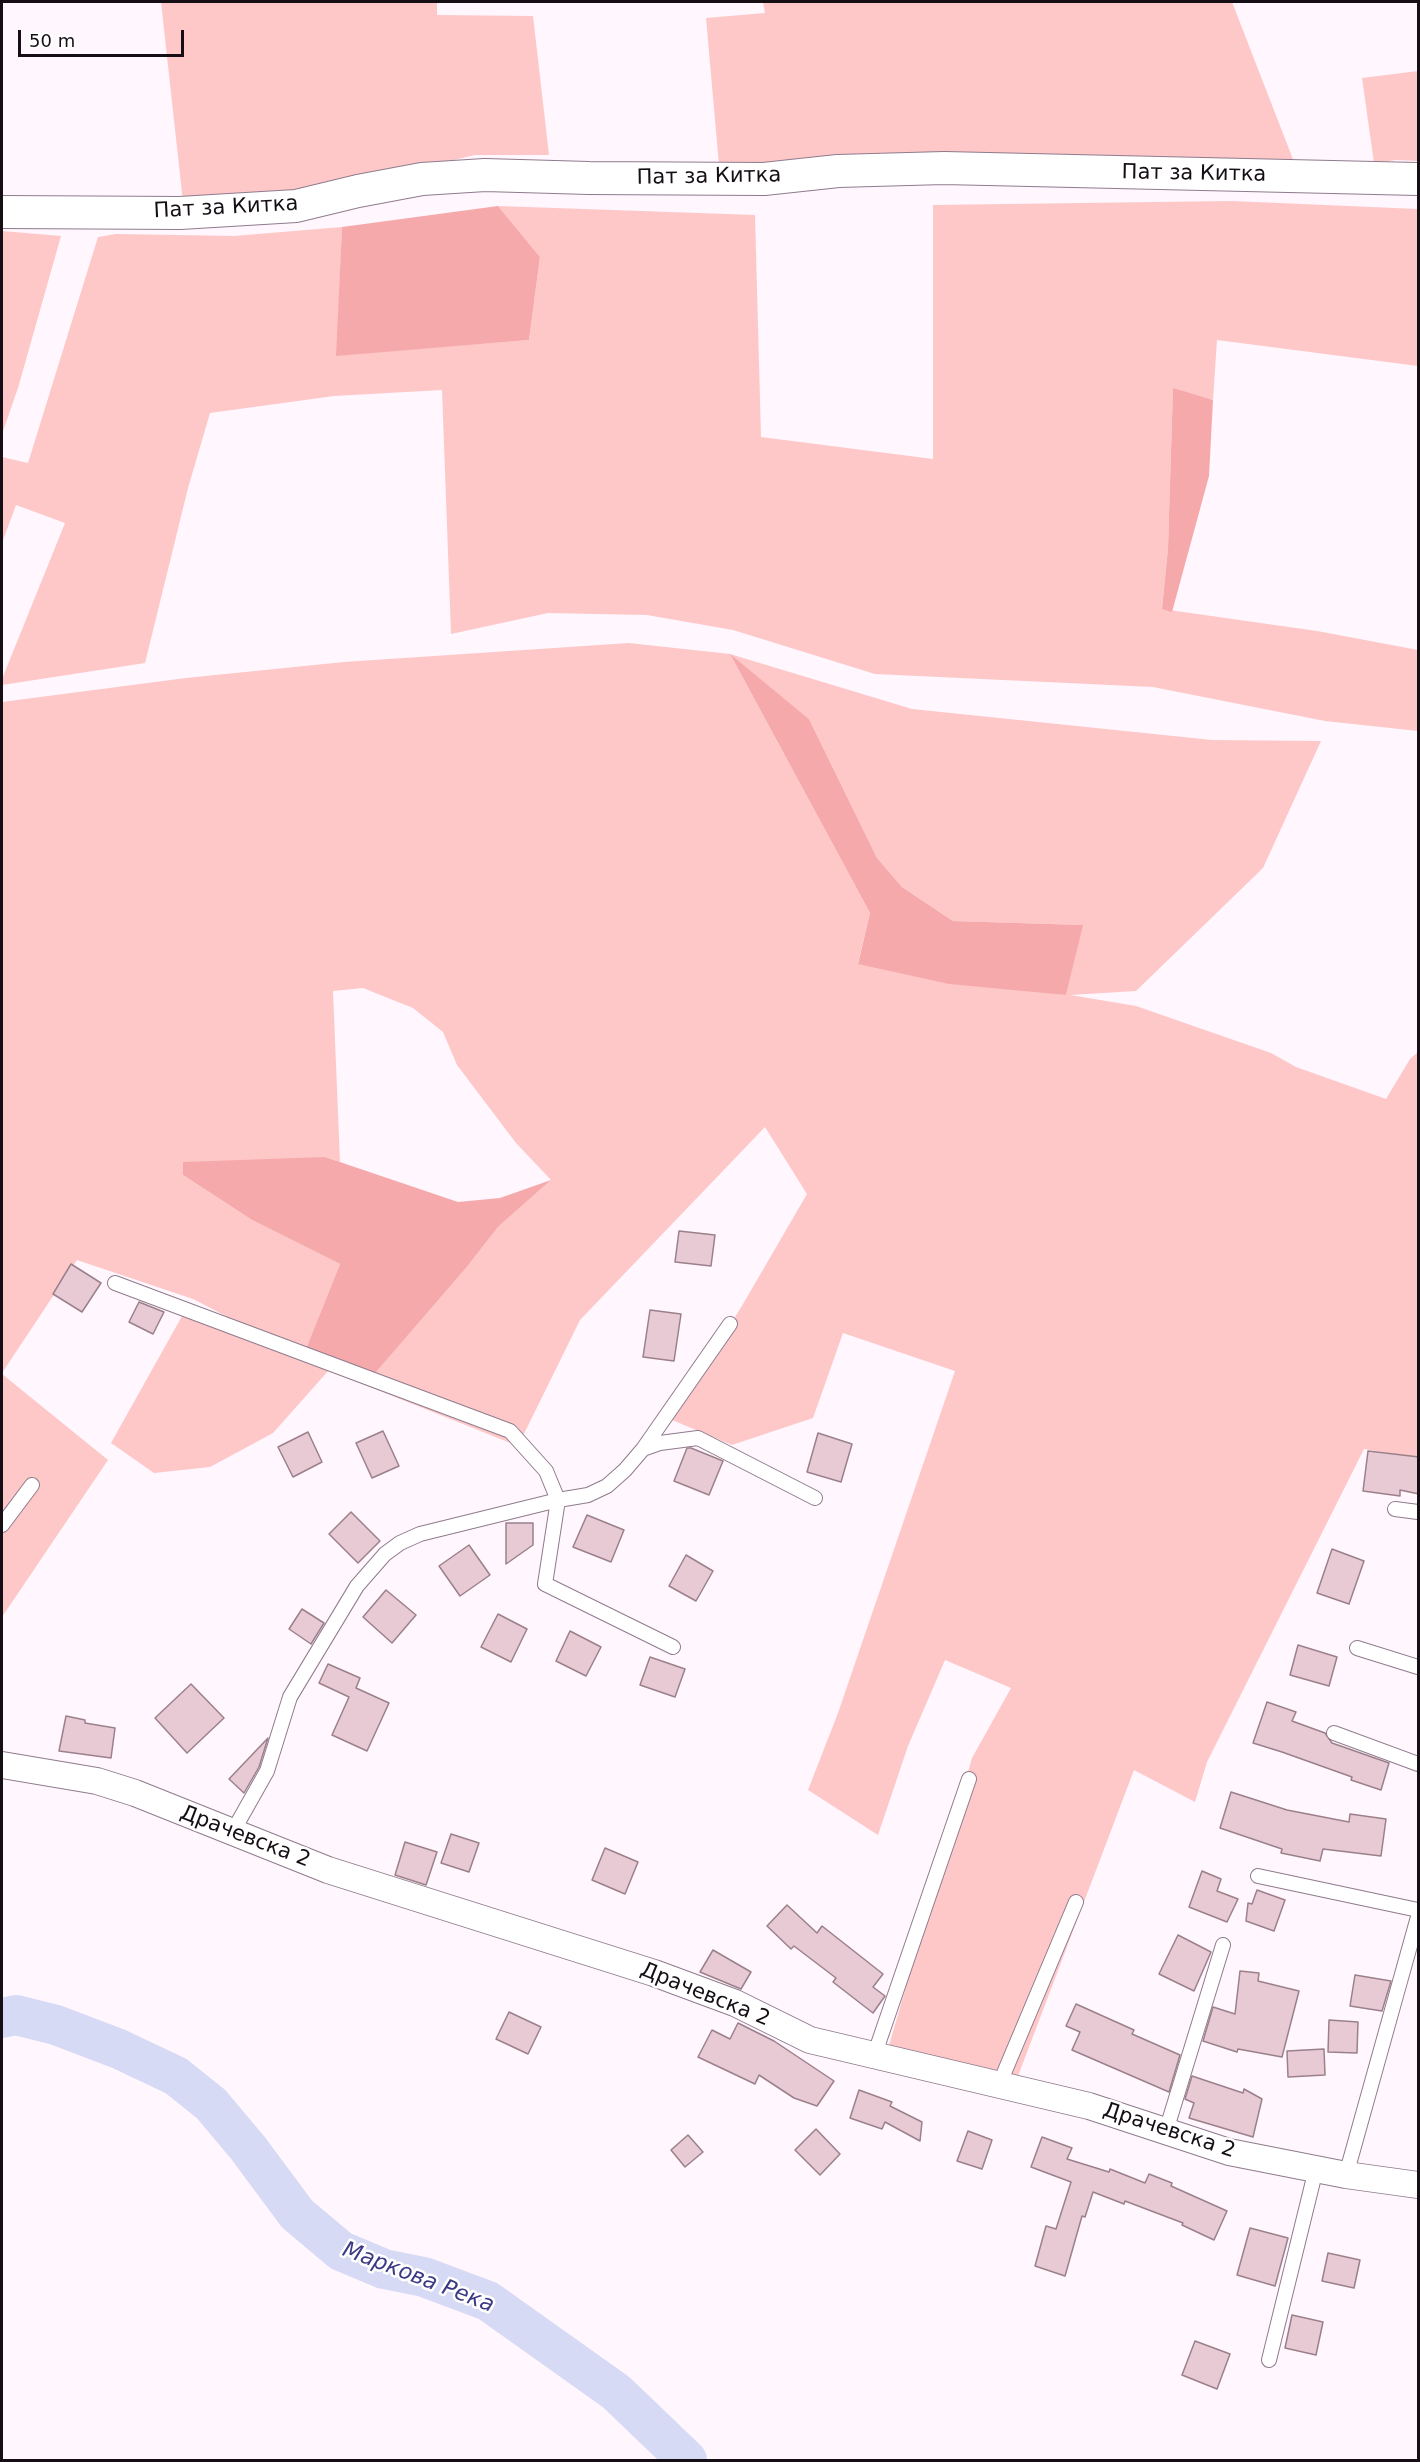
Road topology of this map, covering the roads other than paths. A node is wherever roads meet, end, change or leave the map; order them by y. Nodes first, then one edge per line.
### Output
1 (1419, 179) edge
2 (2, 212) edge
3 (115, 1283) dead end
4 (730, 1324) dead end
5 (643, 1449) junction
6 (32, 1485) dead end
7 (815, 1498) dead end
8 (558, 1500) junction
9 (1395, 1509) dead end
10 (1419, 1512) edge
11 (2, 1525) edge
12 (673, 1647) dead end
13 (1357, 1648) dead end
14 (1419, 1667) edge
15 (1334, 1733) dead end
16 (1419, 1764) edge
17 (2, 1765) edge
18 (969, 1779) dead end
19 (232, 1833) junction
20 (1258, 1876) dead end
21 (1077, 1902) dead end
22 (1419, 1910) edge
23 (1419, 1917) edge
24 (1223, 1945) dead end
25 (874, 2056) junction
26 (999, 2085) junction
27 (1166, 2131) junction
28 (1316, 2169) junction
29 (1346, 2175) junction
30 (1419, 2185) edge
31 (1269, 2360) dead end

1 - 2 street, Пат за Китка
3 - 8 lane
4 - 5 lane
5 - 7 lane
5 - 8 lane
6 - 11 lane
8 - 12 lane
8 - 19 lane
9 - 10 lane
13 - 14 lane
15 - 16 lane
17 - 19 street, Драчевска 2
18 - 25 lane
19 - 25 street, Драчевска 2
20 - 22 lane
21 - 26 lane
23 - 29 lane
24 - 27 lane
25 - 26 street, Драчевска 2
26 - 27 street, Драчевска 2
27 - 28 street, Драчевска 2
28 - 29 street, Драчевска 2
28 - 31 lane
29 - 30 street, Драчевска 2

